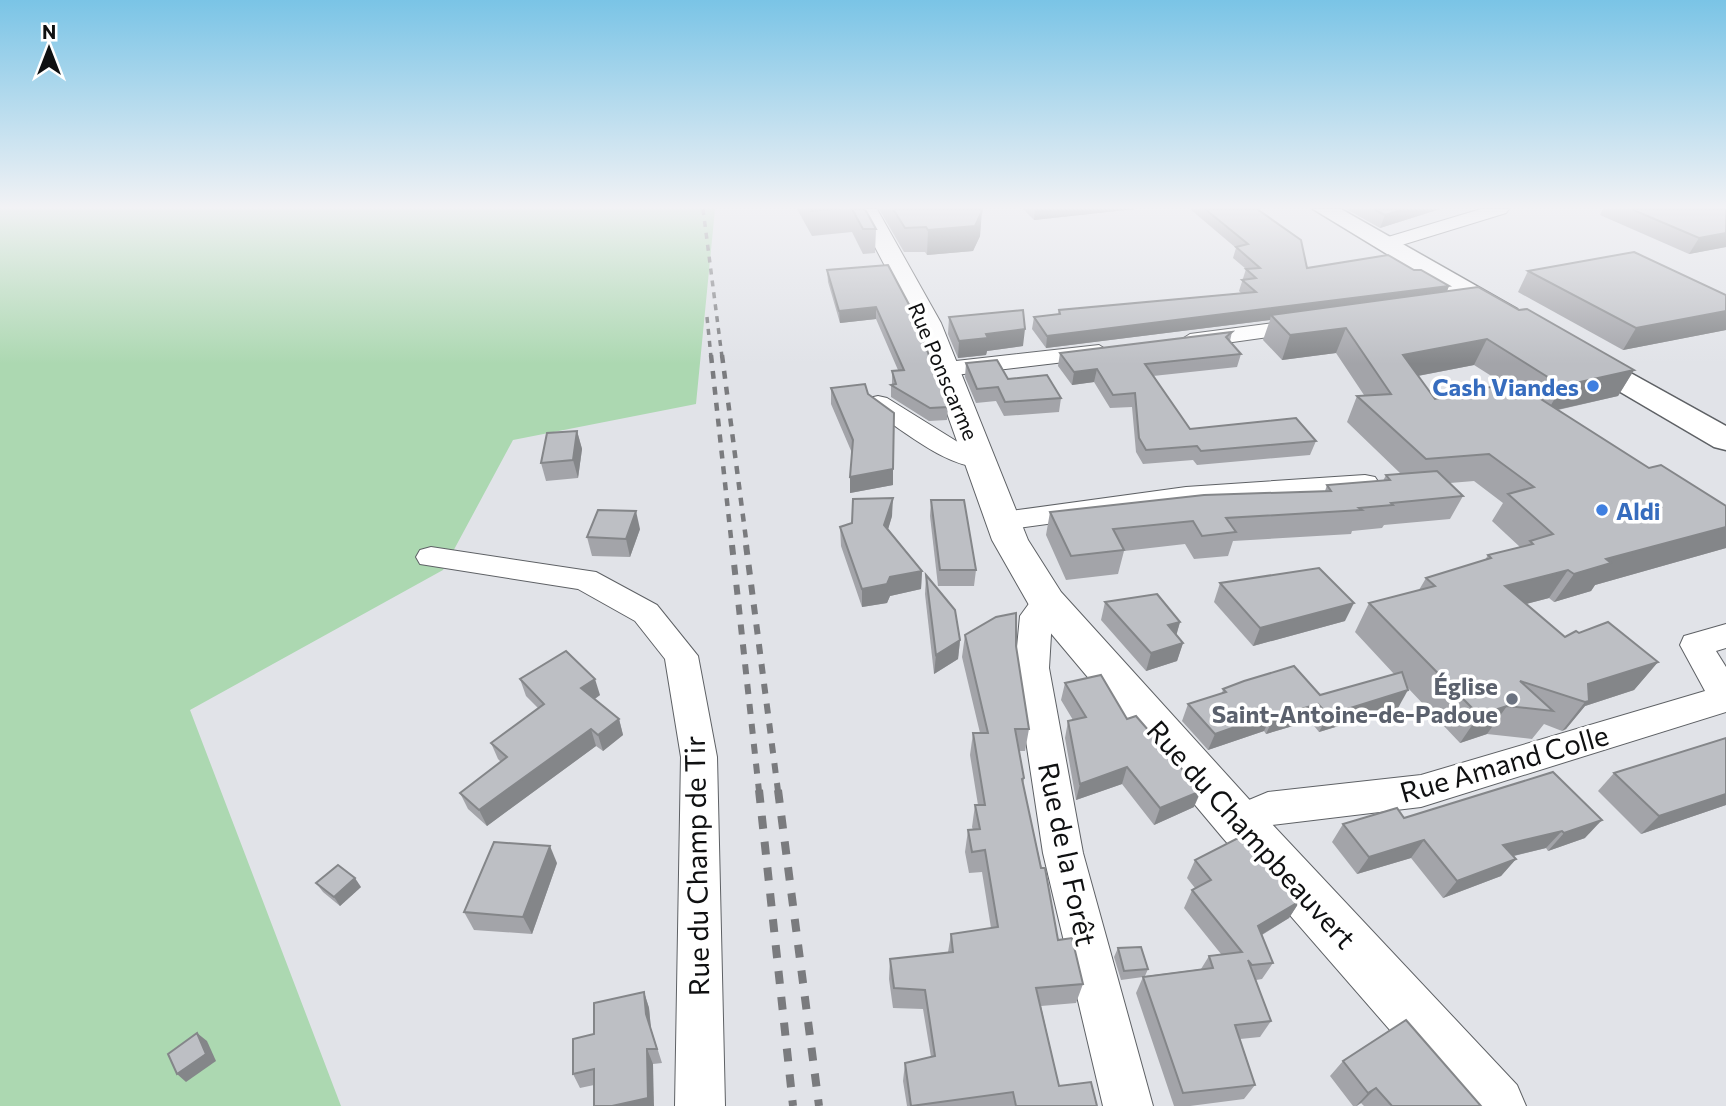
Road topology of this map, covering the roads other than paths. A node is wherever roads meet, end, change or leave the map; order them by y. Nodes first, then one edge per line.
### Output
1 (894, 261) edge
2 (1414, 261) edge
3 (1483, 301) junction
4 (1443, 307) edge
5 (1332, 322) edge
6 (1166, 344) edge
7 (1126, 349) edge
8 (947, 369) junction
9 (878, 403) edge
10 (1726, 440) edge
11 (981, 460) junction
12 (1367, 483) edge
13 (1004, 521) junction
14 (1017, 555) joint
15 (431, 557) dead end
16 (1047, 602) junction
17 (1726, 636) edge
18 (1726, 697) edge
19 (1239, 822) junction
20 (700, 1106) edge
21 (1128, 1106) edge
22 (1496, 1106) edge

1 - 8 street, Rue Ponscarme
2 - 3 main road
3 - 4 street
3 - 10 main road
5 - 6 street
7 - 8 street
8 - 11 street, Rue Ponscarme
9 - 11 street, Rue Ponscarme
11 - 13 street, Rue Ponscarme
12 - 13 street
13 - 14 street, Rue Ponscarme
14 - 16 street, Rue du Champbeauvert
15 - 20 street, Rue du Champ de Tir
16 - 19 street, Rue du Champbeauvert
16 - 21 street, Rue de la Forêt
17 - 18 street, Rue Amand Colle
18 - 19 street, Rue Amand Colle
19 - 22 street, Rue du Champbeauvert

